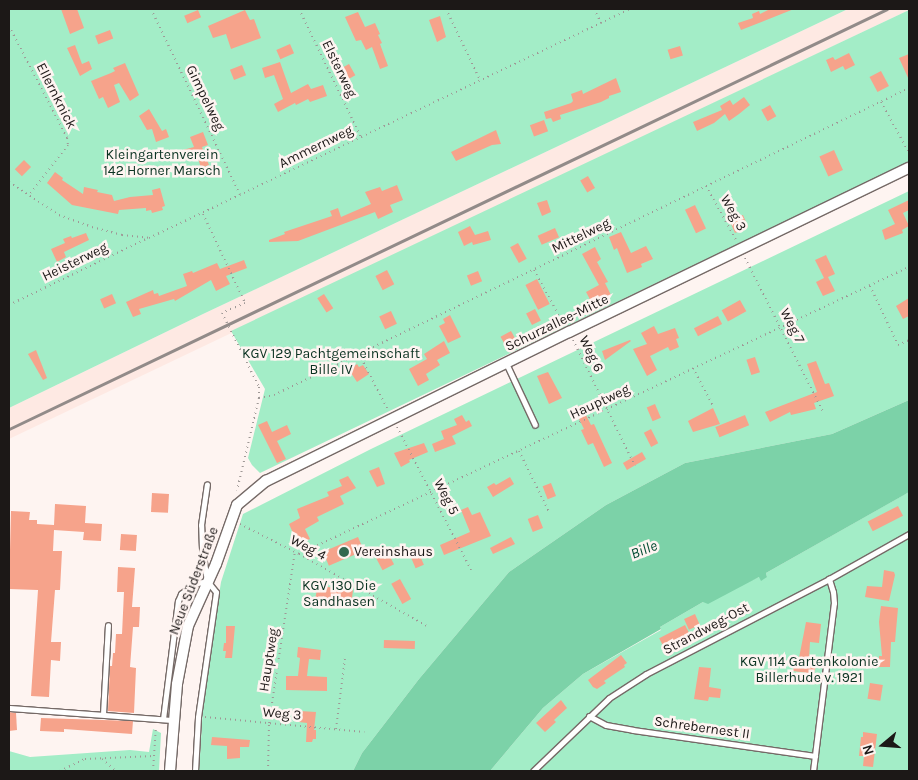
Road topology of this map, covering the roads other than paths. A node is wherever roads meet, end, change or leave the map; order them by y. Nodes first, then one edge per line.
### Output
1 (909, 168) edge
2 (506, 363) junction
3 (535, 425) dead end
4 (207, 484) dead end
5 (232, 519) joint
6 (909, 534) edge
7 (829, 579) junction
8 (207, 581) junction
9 (108, 625) dead end
10 (9, 708) edge
11 (103, 714) junction
12 (589, 716) junction
13 (168, 719) junction
14 (815, 756) junction
15 (170, 771) edge
16 (195, 771) edge
17 (533, 771) edge
18 (813, 771) edge

1 - 2 street, Schurzallee-Mitte
2 - 3 lane
2 - 5 street, Schurzallee-Mitte
4 - 8 lane
5 - 8 street, Neue Süderstraße
6 - 7 lane, Strandweg-Ost
7 - 12 lane, Strandweg-Ost
7 - 14 lane
8 - 13 street, Neue Süderstraße
8 - 13 lane
8 - 16 lane
9 - 11 lane
10 - 11 lane
11 - 13 lane
12 - 14 lane, Schrebernest II
12 - 17 lane, Strandweg-Ost
13 - 15 street, Neue Süderstraße
14 - 18 lane

